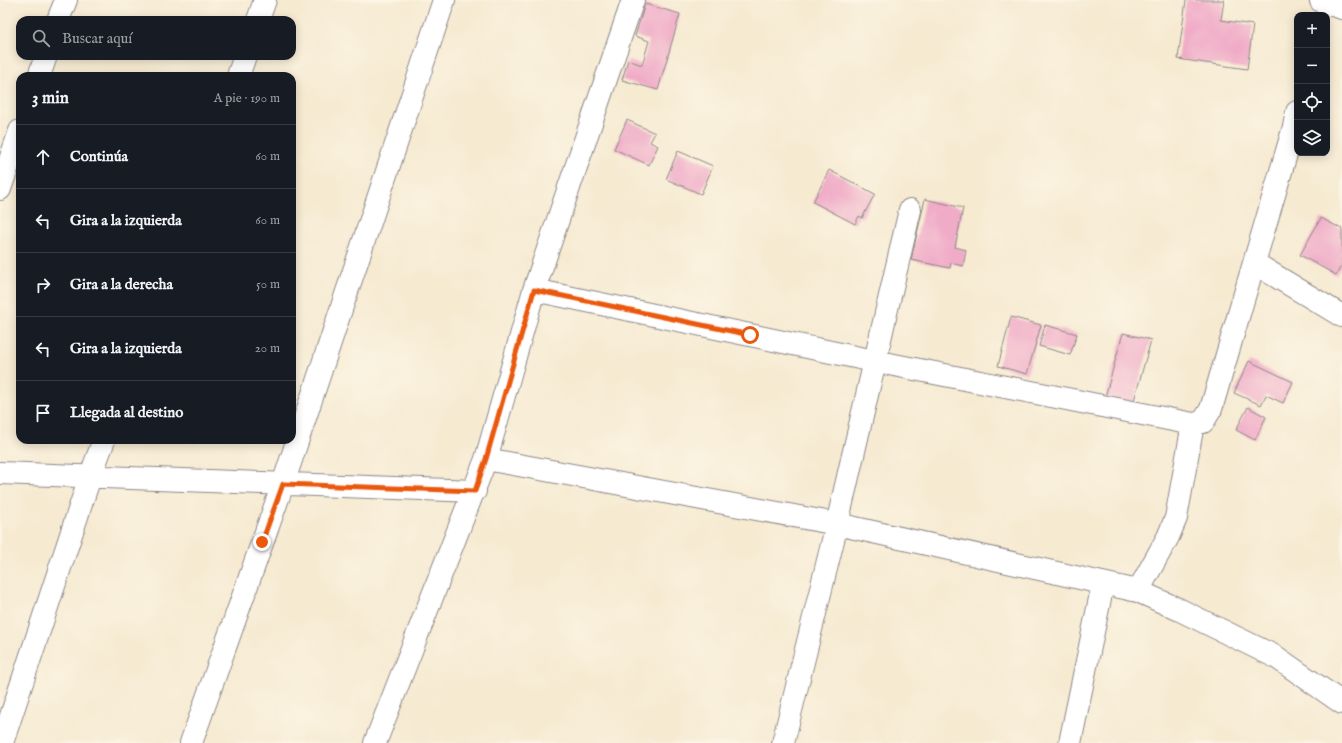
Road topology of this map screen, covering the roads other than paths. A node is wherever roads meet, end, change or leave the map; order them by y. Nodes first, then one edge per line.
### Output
1 (66, 0) edge
2 (265, 0) edge
3 (444, 0) edge
4 (633, 0) edge
5 (1320, 5) edge
6 (1342, 8) edge
7 (60, 16) edge
8 (259, 16) edge
9 (45, 60) edge
10 (244, 60) edge
11 (40, 72) edge
12 (239, 72) edge
13 (1295, 120) edge
14 (16, 143) edge
15 (0, 189) edge
16 (910, 210) dead end
17 (1254, 263) junction
18 (534, 290) junction
19 (1342, 316) edge
20 (874, 361) junction
21 (1193, 424) junction
22 (102, 444) edge
23 (486, 459) junction
24 (0, 473) edge
25 (90, 477) junction
26 (283, 484) junction
27 (475, 491) junction
28 (836, 524) junction
29 (1103, 584) junction
30 (1138, 591) junction
31 (1342, 703) edge
32 (2, 743) edge
33 (191, 743) edge
34 (375, 743) edge
35 (784, 743) edge
36 (1070, 743) edge

1 - 7 street
2 - 8 street
3 - 26 street
4 - 18 street
5 - 6 street
9 - 11 street
10 - 12 street
13 - 17 street
14 - 15 street
16 - 20 street
17 - 19 street
17 - 21 street
18 - 20 street
18 - 23 street
20 - 21 street
20 - 28 street
21 - 30 street
22 - 25 street
23 - 27 street
23 - 28 street
24 - 25 street
25 - 26 street
25 - 32 street
26 - 27 street
26 - 33 street
27 - 34 street
28 - 29 street
28 - 35 street
29 - 30 street
29 - 36 street
30 - 31 street

